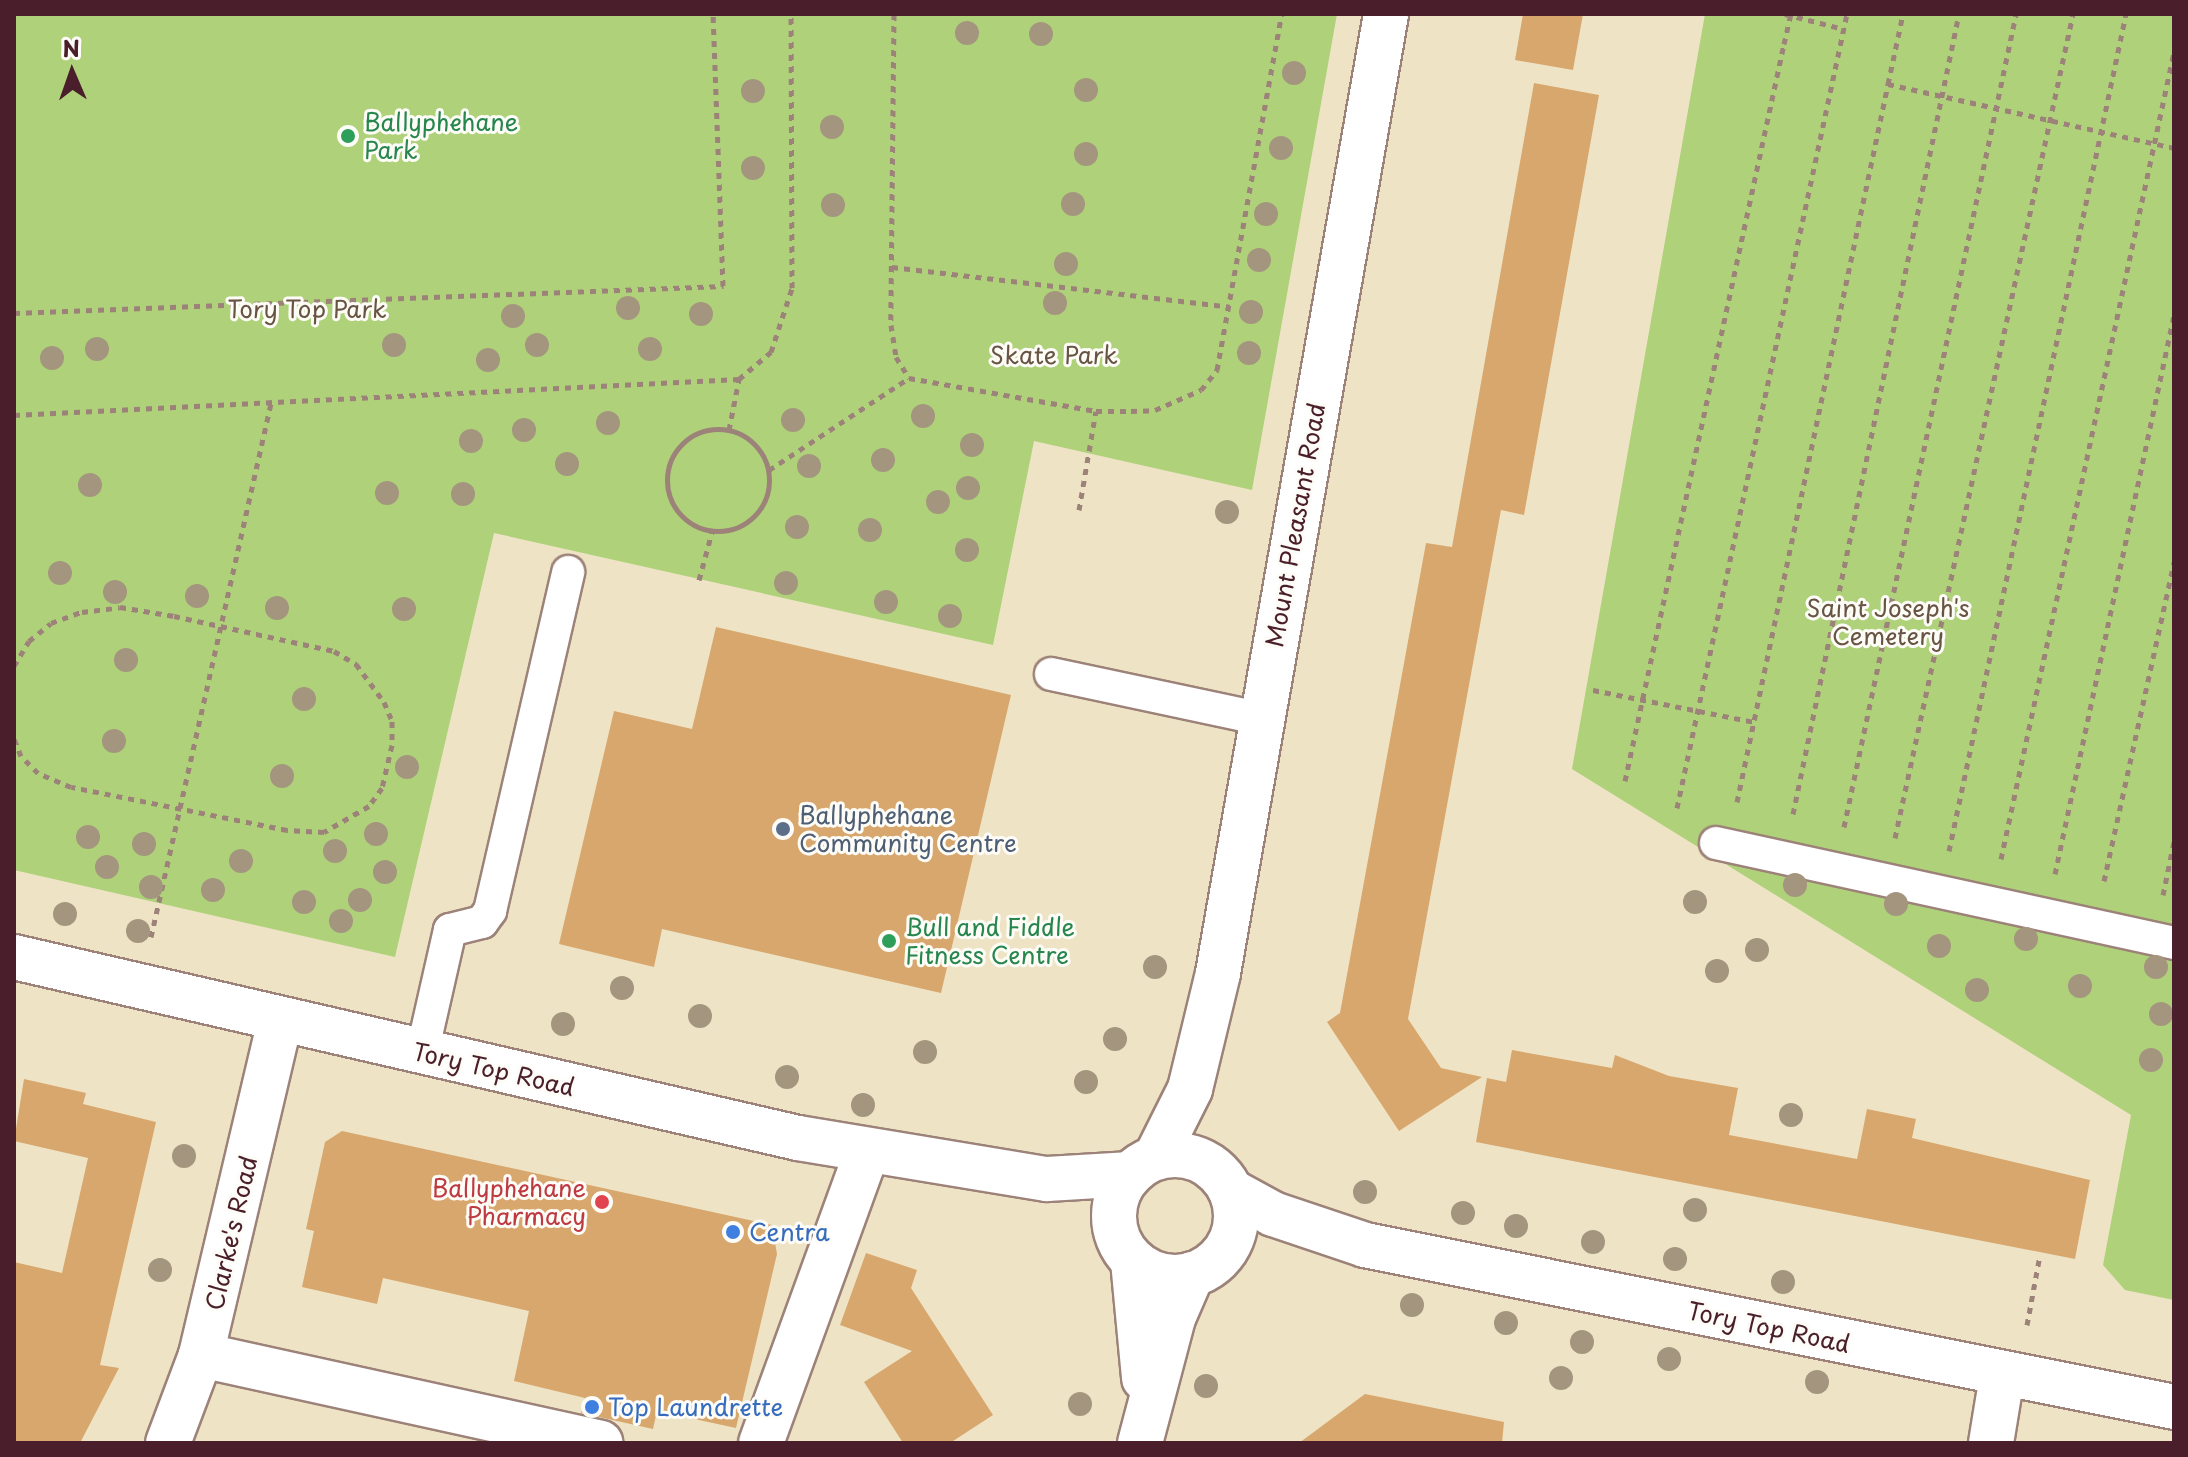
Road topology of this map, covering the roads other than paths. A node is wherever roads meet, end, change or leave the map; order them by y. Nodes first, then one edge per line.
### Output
1 (1386, 14) edge
2 (568, 572) dead end
3 (1051, 674) dead end
4 (1262, 719) junction
5 (1722, 845) road end
6 (2164, 941) edge
7 (14, 957) edge
8 (280, 1020) junction
9 (1205, 1037) junction
10 (422, 1053) junction
11 (867, 1151) junction
12 (1143, 1166) junction
13 (976, 1169) junction
14 (1220, 1178) junction
15 (1365, 1245) junction
16 (1128, 1254) junction
17 (1202, 1269) junction
18 (201, 1355) junction
19 (2009, 1377) junction
20 (2174, 1407) edge
21 (550, 1438) edge
22 (1141, 1438) edge
23 (168, 1443) edge
24 (600, 1443) edge
25 (761, 1443) edge
26 (1991, 1443) edge

1 - 4 street, Mount Pleasant Road
2 - 10 lane
3 - 4 lane
4 - 9 street, Mount Pleasant Road
5 - 6 lane
7 - 8 street, Tory Top Road
8 - 10 street, Tory Top Road
8 - 18 street, Clarke's Road
9 - 12 street
9 - 14 street
10 - 11 street, Tory Top Road
11 - 13 street, Tory Top Road
11 - 25 street
12 - 13 street, Tory Top Road
12 - 14 street
12 - 16 street
13 - 16 street, Tory Top Road
14 - 15 street, Tory Top Road
14 - 17 street
15 - 17 street, Tory Top Road
15 - 19 street, Tory Top Road
16 - 17 street
16 - 22 street
17 - 22 street
18 - 21 street
18 - 23 street, Clarke's Road
19 - 20 street, Tory Top Road
19 - 26 street
21 - 24 street

